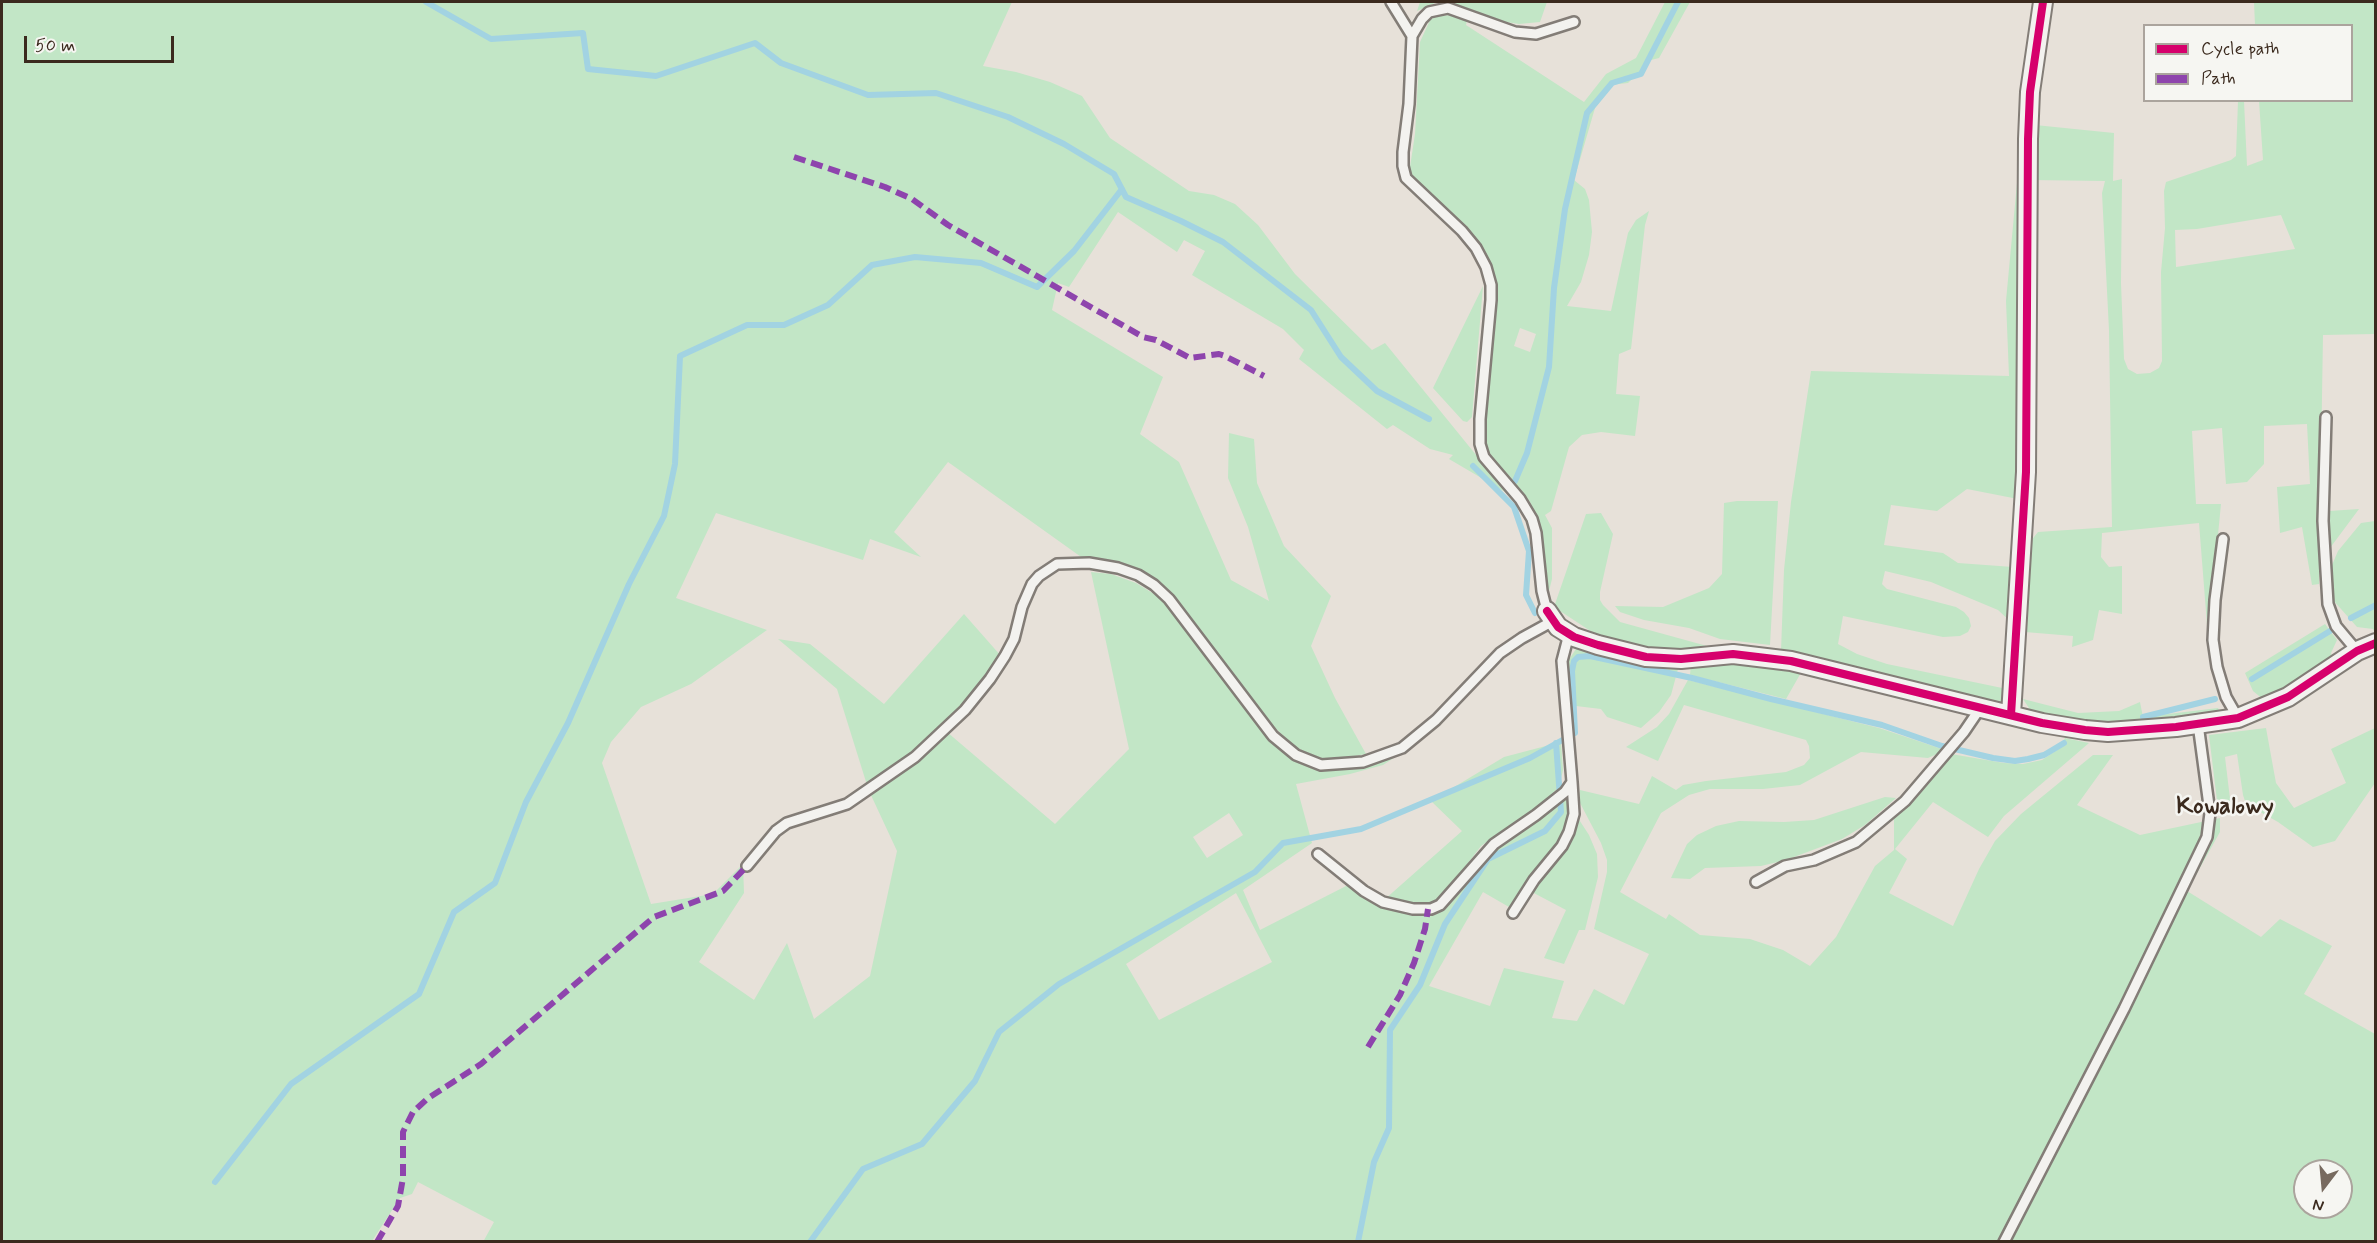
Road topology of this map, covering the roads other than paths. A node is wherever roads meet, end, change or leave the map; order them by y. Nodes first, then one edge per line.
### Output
1 (1391, 2) edge
2 (2043, 2) edge
3 (1574, 22) dead end
4 (1412, 36) junction
5 (2326, 417) dead end
6 (2223, 539) dead end
7 (1550, 616) junction
8 (1569, 634) junction
9 (2376, 643) edge
10 (2357, 651) junction
11 (1981, 707) junction
12 (2012, 715) junction
13 (2238, 718) junction
14 (2199, 724) junction
15 (1572, 783) junction
16 (1318, 854) dead end
17 (747, 866) dead end
18 (1756, 882) dead end
19 (1513, 913) dead end
20 (2004, 1242) edge

1 - 4 lane
2 - 12 street
3 - 4 lane
4 - 7 lane
5 - 10 lane
6 - 13 lane
7 - 8 street
7 - 17 lane
8 - 11 street
8 - 15 lane
9 - 10 street
10 - 13 street
11 - 12 street
11 - 18 lane
12 - 14 street
13 - 14 street
14 - 20 lane
15 - 16 lane
15 - 19 lane

